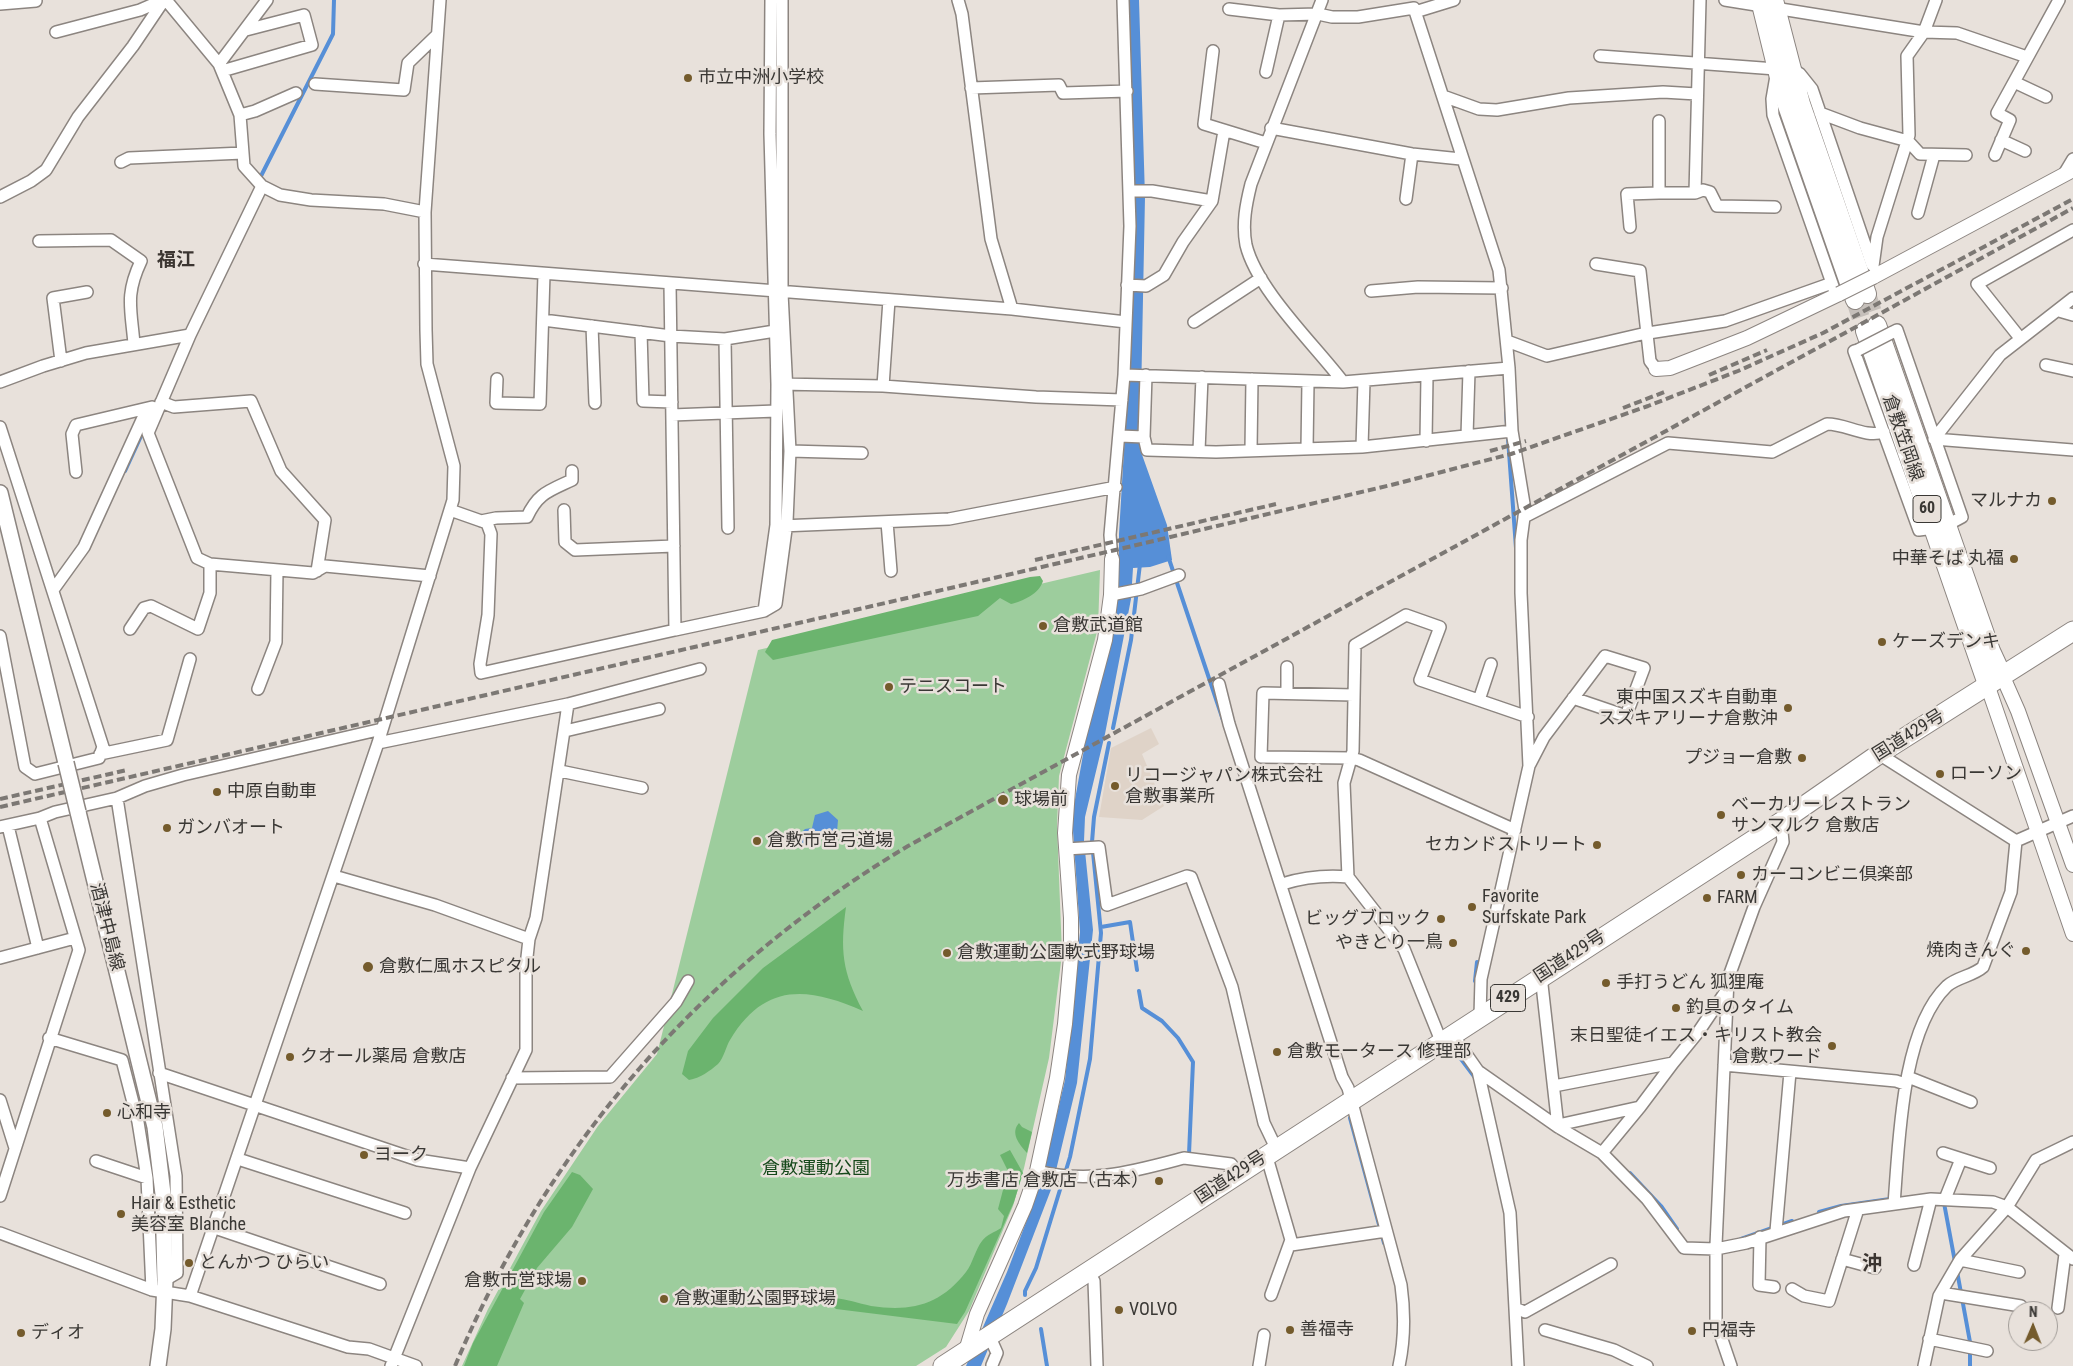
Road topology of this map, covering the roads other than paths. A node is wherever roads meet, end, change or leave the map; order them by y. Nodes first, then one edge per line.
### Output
1 (164, 0) edge
2 (267, 0) edge
3 (440, 0) edge
4 (771, 0) edge
5 (782, 0) edge
6 (958, 0) edge
7 (1123, 0) edge
8 (1322, 0) edge
9 (1454, 0) edge
10 (1700, 0) edge
11 (1725, 0) edge
12 (1800, 0) edge
13 (1936, 0) edge
14 (2059, 0) edge
15 (36, 1) edge
16 (1768, 3) edge
17 (0, 4) edge
18 (1409, 7) edge
19 (1229, 9) dead end
20 (1800, 12) junction
21 (1318, 14) junction
22 (1279, 15) junction
23 (246, 30) junction
24 (56, 32) dead end
25 (1924, 32) junction
26 (437, 35) junction
27 (1213, 50) dead end
28 (1600, 56) dead end
29 (2027, 57) junction
30 (1698, 63) junction
31 (220, 68) junction
32 (1781, 70) junction
33 (1266, 72) dead end
34 (2014, 82) junction
35 (315, 84) dead end
36 (971, 88) junction
37 (1127, 90) junction
38 (296, 93) dead end
39 (1697, 94) junction
40 (1443, 96) junction
41 (2046, 98) dead end
42 (1820, 113) junction
43 (242, 114) junction
44 (1659, 122) dead end
45 (1271, 128) junction
46 (1224, 131) junction
47 (1908, 140) junction
48 (2002, 140) junction
49 (1266, 143) junction
50 (2025, 151) dead end
51 (243, 153) junction
52 (1412, 154) junction
53 (1934, 155) junction
54 (1966, 155) dead end
55 (1995, 155) dead end
56 (1459, 159) junction
57 (2073, 159) edge
58 (121, 162) dead end
59 (2069, 172) edge
60 (262, 186) junction
61 (1131, 191) junction
62 (1659, 193) junction
63 (1695, 193) junction
64 (0, 197) edge
65 (1406, 199) dead end
66 (1212, 201) junction
67 (1775, 207) dead end
68 (425, 212) junction
69 (1918, 213) dead end
70 (1630, 227) dead end
71 (2073, 230) edge
72 (39, 241) dead end
73 (424, 264) junction
74 (1596, 264) dead end
75 (1874, 273) junction
76 (544, 274) junction
77 (1261, 278) junction
78 (670, 284) junction
79 (1129, 286) junction
80 (1499, 288) junction
81 (1371, 291) dead end
82 (88, 292) dead end
83 (778, 292) junction
84 (1846, 293) junction
85 (2073, 298) edge
86 (889, 300) junction
87 (1012, 309) junction
88 (2059, 311) junction
89 (2073, 314) edge
90 (543, 320) junction
91 (1126, 322) junction
92 (1194, 322) dead end
93 (592, 326) junction
94 (1878, 330) junction
95 (775, 331) junction
96 (641, 332) junction
97 (1647, 334) junction
98 (190, 335) junction
99 (671, 336) junction
100 (2020, 338) junction
101 (725, 339) junction
102 (1507, 341) junction
103 (134, 344) junction
104 (61, 361) junction
105 (2046, 365) dead end
106 (1506, 368) junction
107 (1656, 370) joint
108 (1469, 371) junction
109 (2073, 371) edge
110 (1126, 375) junction
111 (1144, 375) junction
112 (1427, 376) junction
113 (1202, 377) junction
114 (497, 379) dead end
115 (1252, 379) junction
116 (0, 382) edge
117 (1308, 382) junction
118 (1343, 382) junction
119 (1364, 382) junction
120 (782, 384) junction
121 (883, 386) junction
122 (1122, 400) junction
123 (672, 402) junction
124 (595, 403) dead end
125 (155, 406) junction
126 (776, 411) junction
127 (727, 414) junction
128 (672, 415) junction
129 (0, 427) edge
130 (1508, 431) junction
131 (1884, 432) junction
132 (1122, 436) junction
133 (1468, 436) junction
134 (1142, 437) junction
135 (1934, 439) junction
136 (1426, 441) junction
137 (1362, 447) junction
138 (1307, 449) junction
139 (1251, 450) junction
140 (2073, 450) edge
141 (1199, 451) junction
142 (790, 452) junction
143 (862, 453) dead end
144 (572, 471) dead end
145 (76, 472) dead end
146 (1116, 487) junction
147 (0, 493) edge
148 (450, 510) junction
149 (564, 510) dead end
150 (1524, 517) junction
151 (481, 521) junction
152 (887, 522) junction
153 (781, 526) junction
154 (1941, 527) junction
155 (728, 528) dead end
156 (674, 546) junction
157 (1112, 559) joint
158 (210, 564) junction
159 (277, 570) junction
160 (317, 570) junction
161 (891, 571) dead end
162 (430, 576) junction
163 (1176, 576) dead end
164 (52, 590) junction
165 (1113, 594) junction
166 (130, 629) dead end
167 (675, 630) junction
168 (2073, 631) edge
169 (0, 636) edge
170 (190, 659) dead end
171 (1491, 664) dead end
172 (1287, 667) dead end
173 (700, 669) dead end
174 (1995, 682) junction
175 (1219, 684) dead end
176 (258, 689) dead end
177 (1287, 693) junction
178 (1354, 695) junction
179 (1573, 698) junction
180 (1479, 700) junction
181 (568, 704) junction
182 (659, 709) dead end
183 (1525, 716) junction
184 (382, 729) junction
185 (565, 730) junction
186 (378, 743) junction
187 (100, 754) junction
188 (1879, 754) junction
189 (1241, 757) junction
190 (1261, 757) junction
191 (1352, 758) junction
192 (1529, 766) junction
193 (560, 771) junction
194 (642, 788) dead end
195 (117, 798) junction
196 (2073, 816) edge
197 (40, 818) junction
198 (1781, 822) junction
199 (2058, 823) junction
200 (4, 827) edge
201 (1512, 829) junction
202 (2037, 833) junction
203 (2016, 841) junction
204 (1069, 849) junction
205 (2073, 866) edge
206 (334, 876) junction
207 (1348, 877) junction
208 (1282, 884) junction
209 (2070, 917) edge
210 (2073, 934) edge
211 (75, 938) junction
212 (529, 939) junction
213 (38, 948) junction
214 (0, 958) edge
215 (1541, 976) junction
216 (688, 981) dead end
217 (1728, 989) junction
218 (1480, 1016) junction
219 (1446, 1037) junction
220 (49, 1038) junction
221 (1673, 1063) junction
222 (1724, 1065) junction
223 (1478, 1071) junction
224 (1790, 1072) junction
225 (159, 1073) junction
226 (512, 1078) junction
227 (1907, 1080) junction
228 (1554, 1086) junction
229 (0, 1100) edge
230 (1351, 1100) junction
231 (1971, 1102) dead end
232 (256, 1106) junction
233 (1640, 1107) junction
234 (1558, 1126) junction
235 (2073, 1142) edge
236 (15, 1148) junction
237 (1271, 1151) junction
238 (1602, 1153) junction
239 (1943, 1153) dead end
240 (238, 1159) junction
241 (1961, 1159) junction
242 (96, 1161) dead end
243 (470, 1168) junction
244 (1990, 1168) dead end
245 (1040, 1171) junction
246 (1238, 1173) junction
247 (147, 1178) junction
248 (0, 1196) edge
249 (1931, 1199) junction
250 (1945, 1199) junction
251 (1894, 1200) junction
252 (2007, 1207) junction
253 (1858, 1209) junction
254 (405, 1212) dead end
255 (214, 1228) junction
256 (1776, 1228) junction
257 (1382, 1232) junction
258 (0, 1233) edge
259 (1760, 1237) junction
260 (1291, 1245) junction
261 (1716, 1245) junction
262 (2069, 1257) edge
263 (1842, 1259) junction
264 (1611, 1264) dead end
265 (1957, 1264) junction
266 (1914, 1265) dead end
267 (1875, 1268) dead end
268 (1088, 1271) junction
269 (2019, 1272) dead end
270 (380, 1284) dead end
271 (1774, 1287) dead end
272 (161, 1288) junction
273 (1792, 1289) dead end
274 (1941, 1292) junction
275 (1271, 1295) dead end
276 (190, 1296) junction
277 (2008, 1304) edge
278 (1515, 1308) junction
279 (2058, 1308) dead end
280 (1545, 1330) dead end
281 (989, 1335) junction
282 (1264, 1335) dead end
283 (1930, 1339) junction
284 (1987, 1351) dead end
285 (964, 1359) edge
286 (392, 1362) edge
287 (992, 1365) edge
288 (158, 1366) edge
289 (416, 1366) edge
290 (942, 1366) edge
291 (1097, 1366) edge
292 (1260, 1366) edge
293 (1399, 1366) edge
294 (1518, 1366) edge
295 (1647, 1366) edge
296 (1731, 1366) edge
297 (1924, 1366) edge

1 - 24 street
1 - 31 street
1 - 64 street
2 - 23 street
3 - 26 street
4 - 83 street
5 - 83 street
6 - 36 street
7 - 37 street
8 - 21 street
9 - 18 street
10 - 30 street
11 - 16 street
12 - 20 street
13 - 25 street
14 - 29 street
15 - 17 street
16 - 20 street
16 - 32 main road
18 - 21 street
18 - 40 street
19 - 22 street
20 - 25 street
21 - 22 street
21 - 45 street
22 - 33 street
23 - 31 street
23 - 31 street
25 - 29 street
25 - 47 street
26 - 35 street
26 - 68 street
27 - 46 street
28 - 30 street
29 - 34 street
30 - 32 street
30 - 39 street
31 - 43 street
32 - 42 street
32 - 84 main road
32 - 84 street
34 - 41 street
34 - 48 street
36 - 37 street
36 - 87 street
37 - 61 street
38 - 43 street
39 - 40 street
39 - 63 street
40 - 56 street
42 - 47 street
42 - 75 street
43 - 51 street
44 - 62 street
45 - 49 street
45 - 52 street
46 - 49 street
46 - 66 street
47 - 53 street
47 - 75 street
48 - 50 street
48 - 55 street
49 - 77 street
51 - 58 street
51 - 60 street
52 - 56 street
52 - 65 street
53 - 54 street
53 - 69 street
56 - 80 street
57 - 59 street
59 - 75 street
60 - 68 street
60 - 98 street
61 - 66 street
61 - 79 street
62 - 63 street
62 - 70 street
63 - 67 street
66 - 79 street
68 - 73 street
71 - 100 street
72 - 103 street
73 - 76 street
73 - 148 street
74 - 97 street
75 - 84 street, bridge
76 - 78 street
76 - 90 street
77 - 92 street
77 - 118 street
78 - 83 street
78 - 99 street
79 - 91 street
80 - 81 street
80 - 102 street
82 - 104 street
83 - 86 street
83 - 95 street
83 - 120 street
84 - 97 street
84 - 107 street
85 - 88 street
86 - 87 street
86 - 121 street
87 - 91 street
88 - 89 street
88 - 100 street
90 - 93 street
90 - 114 street
91 - 110 street
93 - 96 street
93 - 124 street
94 - 131 street, bridge
94 - 135 street
94 - 154 main road, 倉敷笠岡線 / 60
95 - 101 street
95 - 120 street
96 - 99 street
96 - 123 street
97 - 102 street
97 - 107 street
98 - 103 street
98 - 125 street
99 - 101 street
99 - 123 street
100 - 135 street
101 - 127 street
102 - 106 street
103 - 104 street
104 - 116 street
105 - 109 street
106 - 108 street
106 - 130 street
108 - 112 street
108 - 133 street
110 - 111 street
110 - 122 street
111 - 113 street
111 - 134 street
112 - 119 street
112 - 136 street
113 - 115 street
113 - 141 street
115 - 117 street
115 - 139 street
117 - 118 street
117 - 138 street
118 - 119 street
119 - 137 street
120 - 121 street
120 - 126 street
120 - 142 street
121 - 122 street
122 - 132 street
123 - 128 street
125 - 145 street
125 - 158 street
125 - 160 street
125 - 164 street
126 - 127 street
126 - 153 street
127 - 128 street
127 - 155 street
128 - 156 street
129 - 164 street
130 - 133 street
130 - 150 street
131 - 150 street
131 - 154 street
132 - 134 street
132 - 146 street
133 - 136 street
134 - 141 street
135 - 140 street
135 - 154 street
136 - 137 street
137 - 138 street
138 - 139 street
139 - 141 street
142 - 143 street
142 - 153 street
144 - 151 street
146 - 152 street
146 - 157 street
147 - 272 main road, 酒津中島線, bridge
148 - 151 street
148 - 162 street
149 - 156 street
150 - 183 street
151 - 167 street
152 - 153 street
152 - 161 street
153 - 167 street
154 - 174 main road, 倉敷笠岡線 / 60
156 - 167 street
157 - 165 street
158 - 159 street
158 - 166 street
159 - 160 street
159 - 176 street
160 - 162 street
162 - 184 street
163 - 165 street
164 - 187 street
165 - 204 street
168 - 174 highway, 国道429号 / 429
169 - 187 street
170 - 187 street
171 - 180 street
172 - 177 street
173 - 181 street
174 - 188 highway, 国道429号 / 429
174 - 199 street
174 - 202 street
175 - 189 street
177 - 178 street
177 - 190 street
178 - 180 street
178 - 191 street
179 - 179 street
179 - 192 street
180 - 183 street
181 - 185 street
181 - 186 street
182 - 185 street
183 - 192 street
184 - 186 street
184 - 195 street
185 - 193 street
186 - 206 street
188 - 198 highway, 国道429号 / 429
188 - 203 street
189 - 190 street
189 - 208 street
190 - 191 street
191 - 201 street
191 - 207 street
192 - 201 street
193 - 194 street
193 - 212 street
195 - 197 street
195 - 225 street
196 - 199 street
197 - 200 street
197 - 211 street
198 - 215 highway, 国道429号 / 429
198 - 217 street
199 - 202 street
199 - 205 street
200 - 213 street
201 - 218 street
202 - 203 street
202 - 209 street
203 - 227 street
204 - 237 street
204 - 245 street
206 - 212 street
206 - 232 street
207 - 208 street
207 - 219 street
208 - 230 street
209 - 210 street
211 - 213 street
211 - 220 street
212 - 226 street
213 - 214 street
215 - 218 highway, 国道429号 / 429
215 - 228 street
216 - 226 street
217 - 221 street
217 - 222 street
218 - 219 highway, 国道429号 / 429
219 - 223 street
219 - 230 highway, 国道429号 / 429
220 - 236 street
220 - 247 street
221 - 228 street
221 - 233 street
222 - 224 street
222 - 261 street
223 - 234 street
223 - 278 street
224 - 227 street
224 - 256 street
225 - 232 street
225 - 272 street
226 - 243 street
227 - 231 street
227 - 251 street
228 - 234 street
229 - 236 street
230 - 237 highway, 国道429号 / 429
230 - 257 street
232 - 240 street
232 - 243 street
233 - 234 street
233 - 238 street
234 - 238 street
235 - 252 street
236 - 248 street
237 - 246 highway, 国道429号 / 429
237 - 260 street
238 - 261 street
239 - 241 street
240 - 254 street
240 - 255 street
241 - 244 street
241 - 250 street
242 - 247 street
243 - 286 street
245 - 246 street
245 - 285 street
246 - 268 highway, 国道429号 / 429
247 - 272 street
249 - 250 street
249 - 251 street
249 - 266 street
250 - 252 street
251 - 253 street
252 - 262 street
252 - 265 street
253 - 256 street
253 - 263 street
255 - 270 street
255 - 276 street
256 - 259 street
257 - 260 street
257 - 293 street
258 - 272 street
259 - 261 street
259 - 271 street
260 - 275 street
261 - 296 street
262 - 279 street
263 - 267 street
263 - 273 street
264 - 278 street
265 - 269 street
265 - 274 street
268 - 281 highway, 国道429号 / 429
268 - 291 street
272 - 276 street
272 - 288 main road, 酒津中島線
274 - 277 street
274 - 283 street
276 - 286 street
278 - 294 street
280 - 295 street
281 - 285 highway, 国道429号 / 429
281 - 287 street
282 - 292 street
283 - 284 street
283 - 297 street
285 - 290 highway, 国道429号 / 429
286 - 289 street

